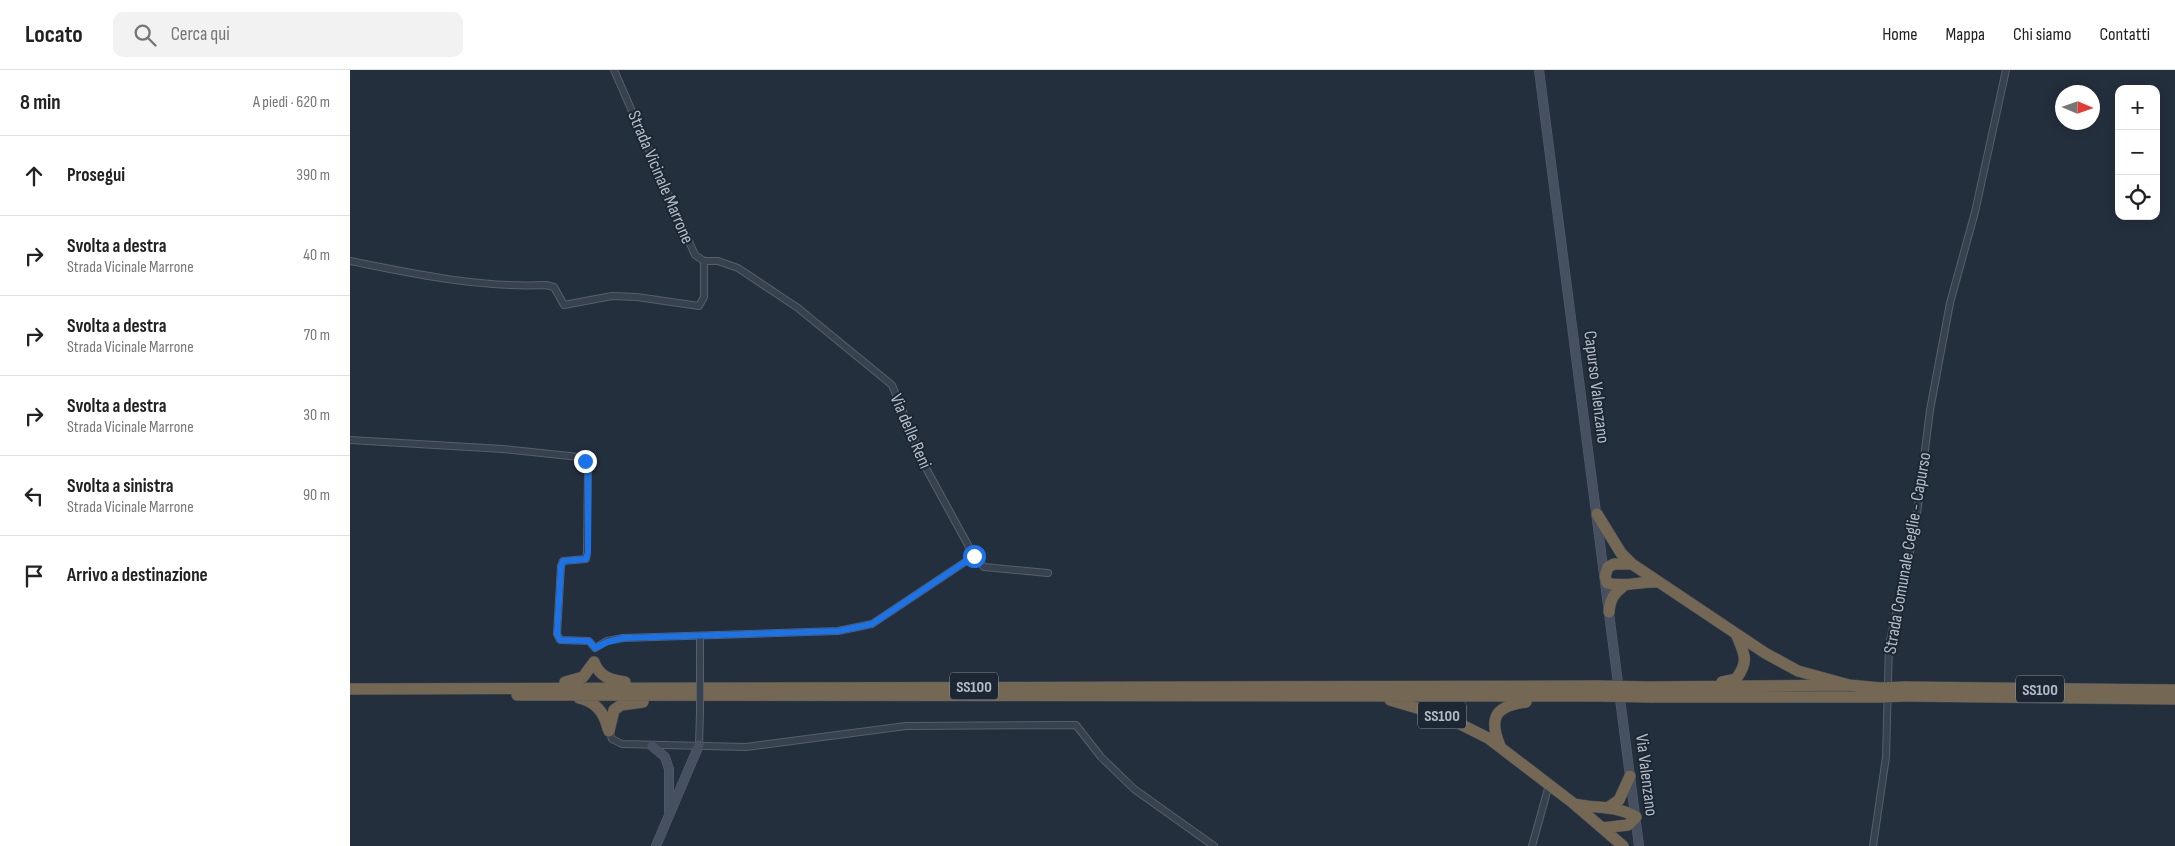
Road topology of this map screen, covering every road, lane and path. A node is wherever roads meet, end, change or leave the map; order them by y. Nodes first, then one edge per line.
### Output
1 (614, 70) edge
2 (1539, 70) edge
3 (2006, 70) edge
4 (350, 261) edge
5 (704, 261) junction
6 (350, 440) edge
7 (1597, 514) junction
8 (974, 556) junction
9 (1632, 564) junction
10 (1048, 572) dead end
11 (1605, 576) junction
12 (1658, 582) junction
13 (1625, 585) junction
14 (1610, 612) junction
15 (1737, 636) junction
16 (700, 637) junction
17 (595, 648) junction
18 (594, 662) junction
19 (1849, 685) junction
20 (546, 687) junction
21 (653, 687) junction
22 (350, 689) edge
23 (1654, 690) junction
24 (2175, 690) edge
25 (1598, 691) junction
26 (1880, 692) junction
27 (1905, 692) junction
28 (350, 694) edge
29 (569, 695) junction
30 (670, 696) junction
31 (1377, 696) junction
32 (1574, 696) junction
33 (2175, 699) edge
34 (1622, 707) joint
35 (609, 731) junction
36 (699, 745) junction
37 (652, 746) junction
38 (1501, 748) junction
39 (1630, 776) junction
40 (1549, 785) junction
41 (1573, 803) junction
42 (1609, 807) junction
43 (670, 815) junction
44 (1636, 817) junction
45 (1602, 828) junction
46 (656, 846) edge
47 (1214, 846) edge
48 (1532, 846) edge
49 (1624, 846) edge
50 (1639, 846) edge
51 (1873, 846) edge

1 - 5 street, Strada Vicinale Marrone
2 - 7 street, Capurso Valenzano
3 - 51 street, Strada Comunale Ceglie - Capurso
4 - 5 street, Strada Vicinale Marrone
5 - 8 street, Via delle Reni
6 - 17 street
7 - 9 highway, SS100
7 - 11 street, Capurso Valenzano
8 - 10 street
8 - 16 street
9 - 11 highway
9 - 12 highway, SS100
11 - 13 highway
11 - 14 street, Capurso Valenzano
12 - 13 highway
12 - 15 highway, SS100
13 - 14 highway
14 - 34 street, Capurso Valenzano
15 - 19 highway, SS100
15 - 23 highway, SS100
16 - 17 street
16 - 36 street, bridge
17 - 18 street
18 - 20 highway, SS100
18 - 21 highway, SS100
19 - 23 highway, SS100
19 - 26 highway, SS100
20 - 21 highway, SS100
20 - 22 highway, SS100
21 - 25 highway, SS100
23 - 25 highway, SS100, bridge
23 - 26 highway, SS100
24 - 27 highway, SS100
25 - 32 highway, SS100
26 - 27 highway, SS100, bridge
27 - 33 highway, SS100
28 - 29 highway, SS100
29 - 30 highway, SS100
29 - 35 highway, SS100
30 - 31 highway, SS100
30 - 35 highway, SS100
31 - 32 highway, SS100
31 - 38 highway, SS100
32 - 38 highway
34 - 39 street, Via Valenzano
35 - 37 street
36 - 37 street
36 - 43 street
36 - 47 street
37 - 43 street
38 - 40 highway, SS100
39 - 42 highway
39 - 44 street, Via Valenzano
40 - 41 highway, SS100
40 - 48 street
41 - 42 highway, SS100
41 - 45 highway, SS100
42 - 44 highway, SS100
43 - 46 street
44 - 45 highway
44 - 50 street, Via Valenzano
45 - 49 highway, SS100

